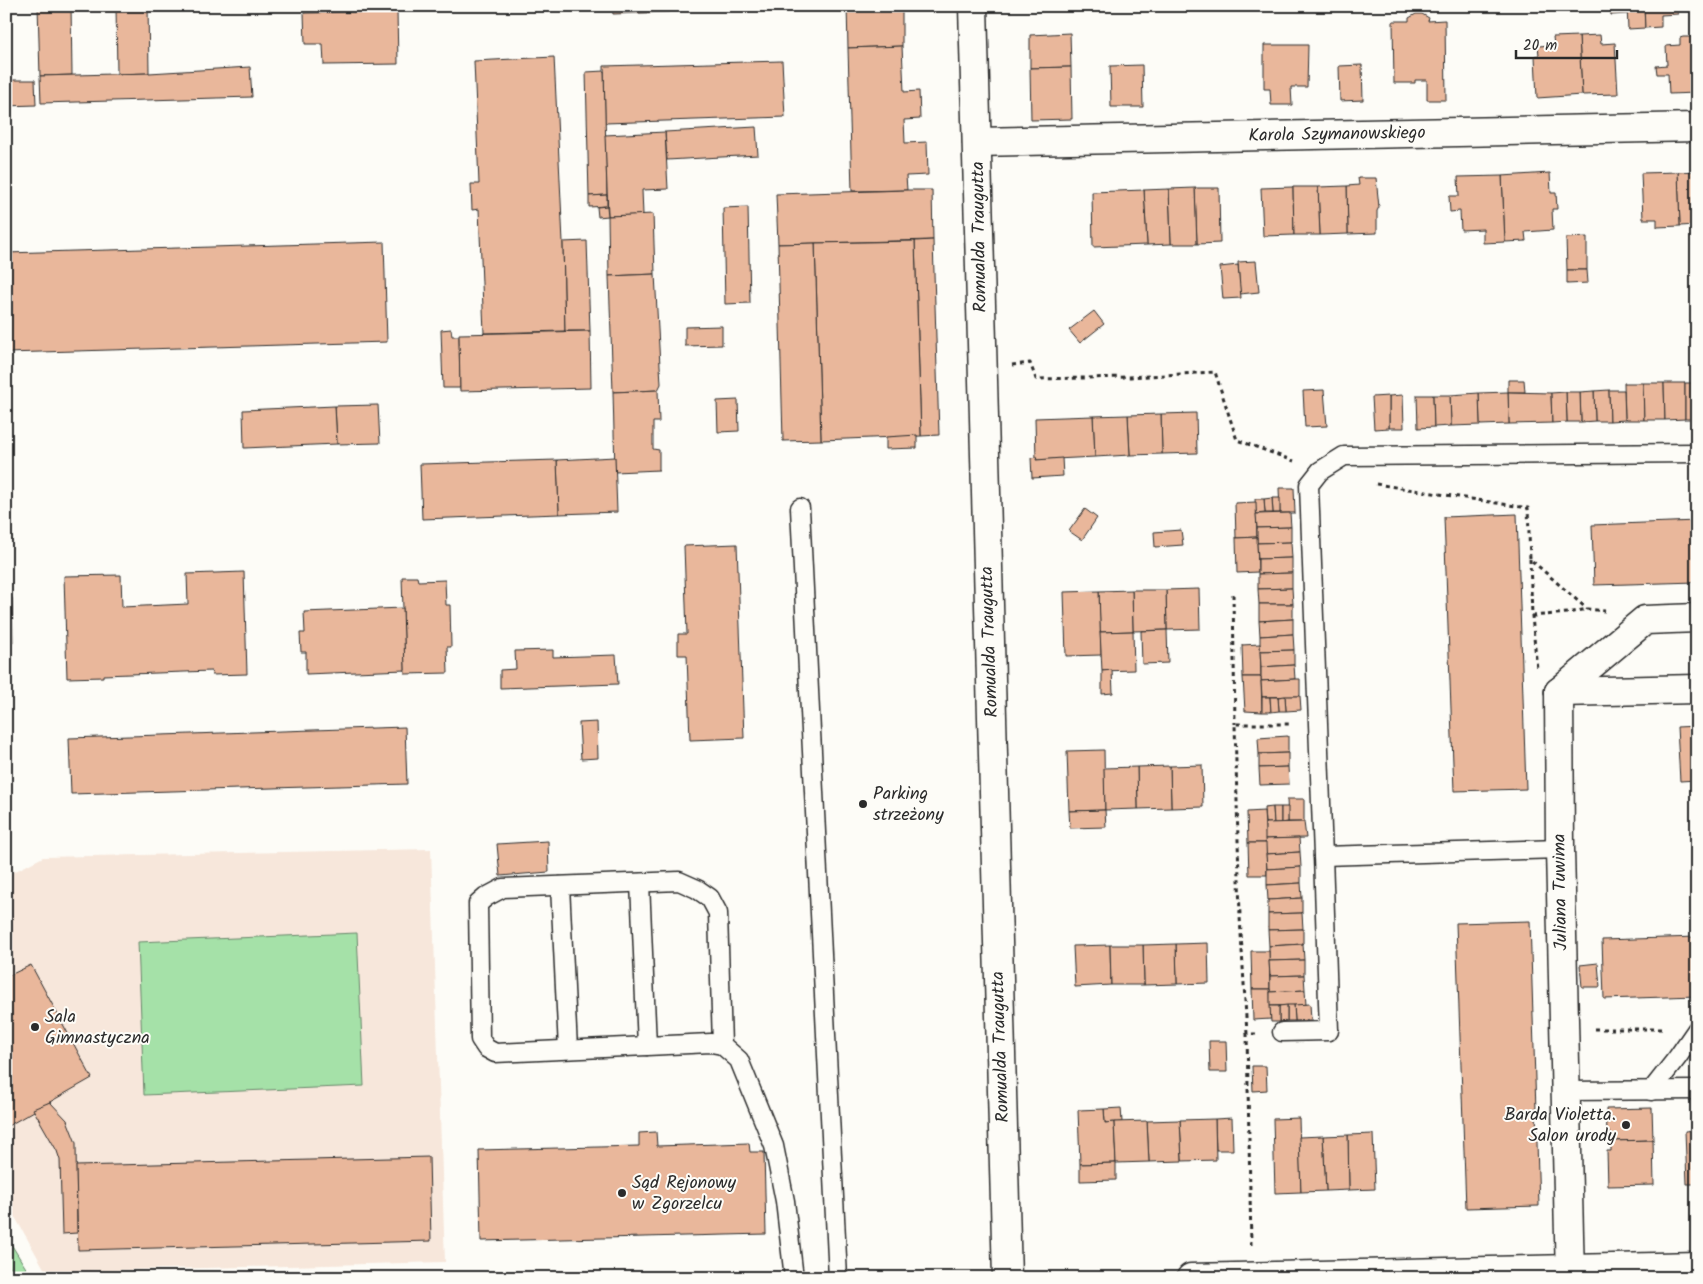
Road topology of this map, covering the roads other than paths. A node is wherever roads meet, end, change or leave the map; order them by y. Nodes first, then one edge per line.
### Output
1 (974, 6) edge
2 (1697, 127) edge
3 (977, 142) junction
4 (1697, 453) edge
5 (800, 508) dead end
6 (1697, 618) edge
7 (1697, 689) edge
8 (1559, 692) junction
9 (1560, 850) junction
10 (1323, 856) junction
11 (640, 883) junction
12 (560, 886) junction
13 (1696, 1029) edge
14 (1282, 1032) road end
15 (722, 1045) junction
16 (647, 1046) junction
17 (568, 1049) junction
18 (1697, 1090) edge
19 (1565, 1091) junction
20 (1650, 1091) junction
21 (1697, 1266) edge
22 (1569, 1274) edge
23 (1376, 1275) edge
24 (794, 1278) edge
25 (838, 1278) edge
26 (1008, 1278) edge
27 (1191, 1278) edge

1 - 3 street, Romualda Traugutta
2 - 3 street, Karola Szymanowskiego
3 - 26 street, Romualda Traugutta
4 - 10 lane
5 - 25 lane
6 - 8 street
7 - 8 street
8 - 9 street, Juliana Tuwima
9 - 10 lane
9 - 19 street, Juliana Tuwima
10 - 14 lane
11 - 12 lane
11 - 15 lane
11 - 16 lane
12 - 17 lane
12 - 17 lane
13 - 20 lane
15 - 16 lane
15 - 24 lane
16 - 17 lane
18 - 20 lane
19 - 20 lane
19 - 22 street, Juliana Tuwima
21 - 22 street
22 - 23 street
23 - 27 street

